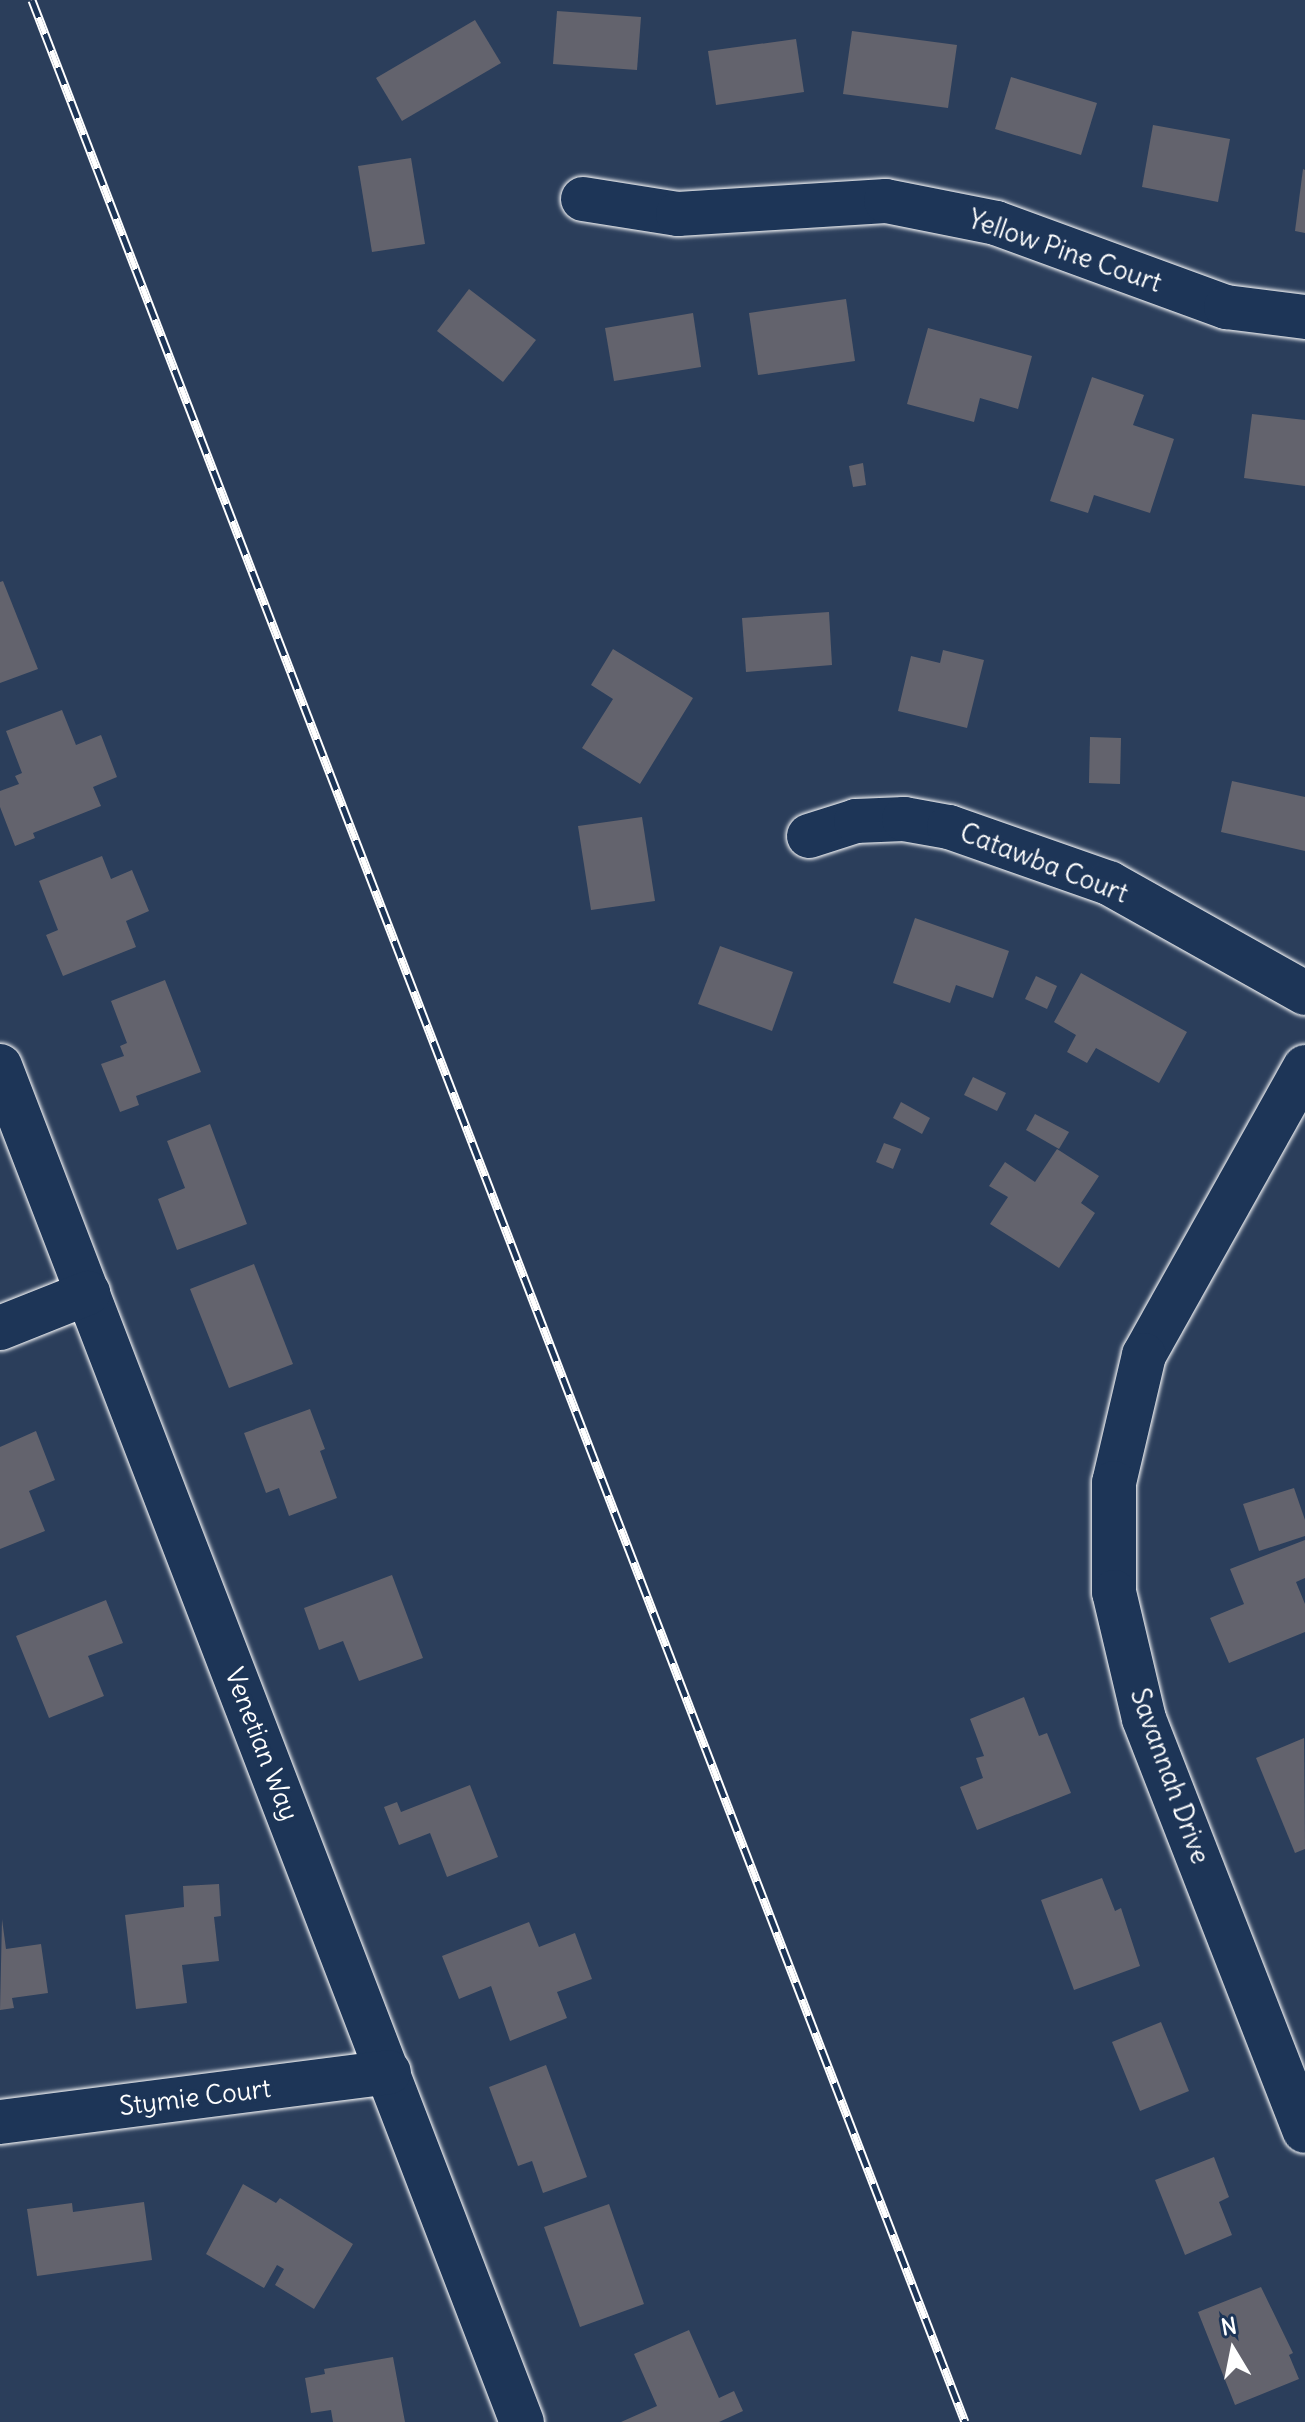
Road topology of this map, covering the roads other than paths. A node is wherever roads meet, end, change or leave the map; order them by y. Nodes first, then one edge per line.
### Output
1 (583, 199) dead end
2 (1305, 317) edge
3 (809, 836) dead end
4 (1305, 993) edge
5 (0, 1066) edge
6 (1305, 1067) edge
7 (88, 1293) junction
8 (0, 1328) edge
9 (389, 2072) junction
10 (0, 2122) edge
11 (1305, 2131) edge
12 (522, 2422) edge

1 - 2 street, Yellow Pine Court
3 - 4 street, Catawba Court
5 - 7 street, Venetian Way
6 - 11 street, Savannah Drive
7 - 8 street
7 - 9 street, Venetian Way
9 - 10 street, Stymie Court
9 - 12 street, Venetian Way

